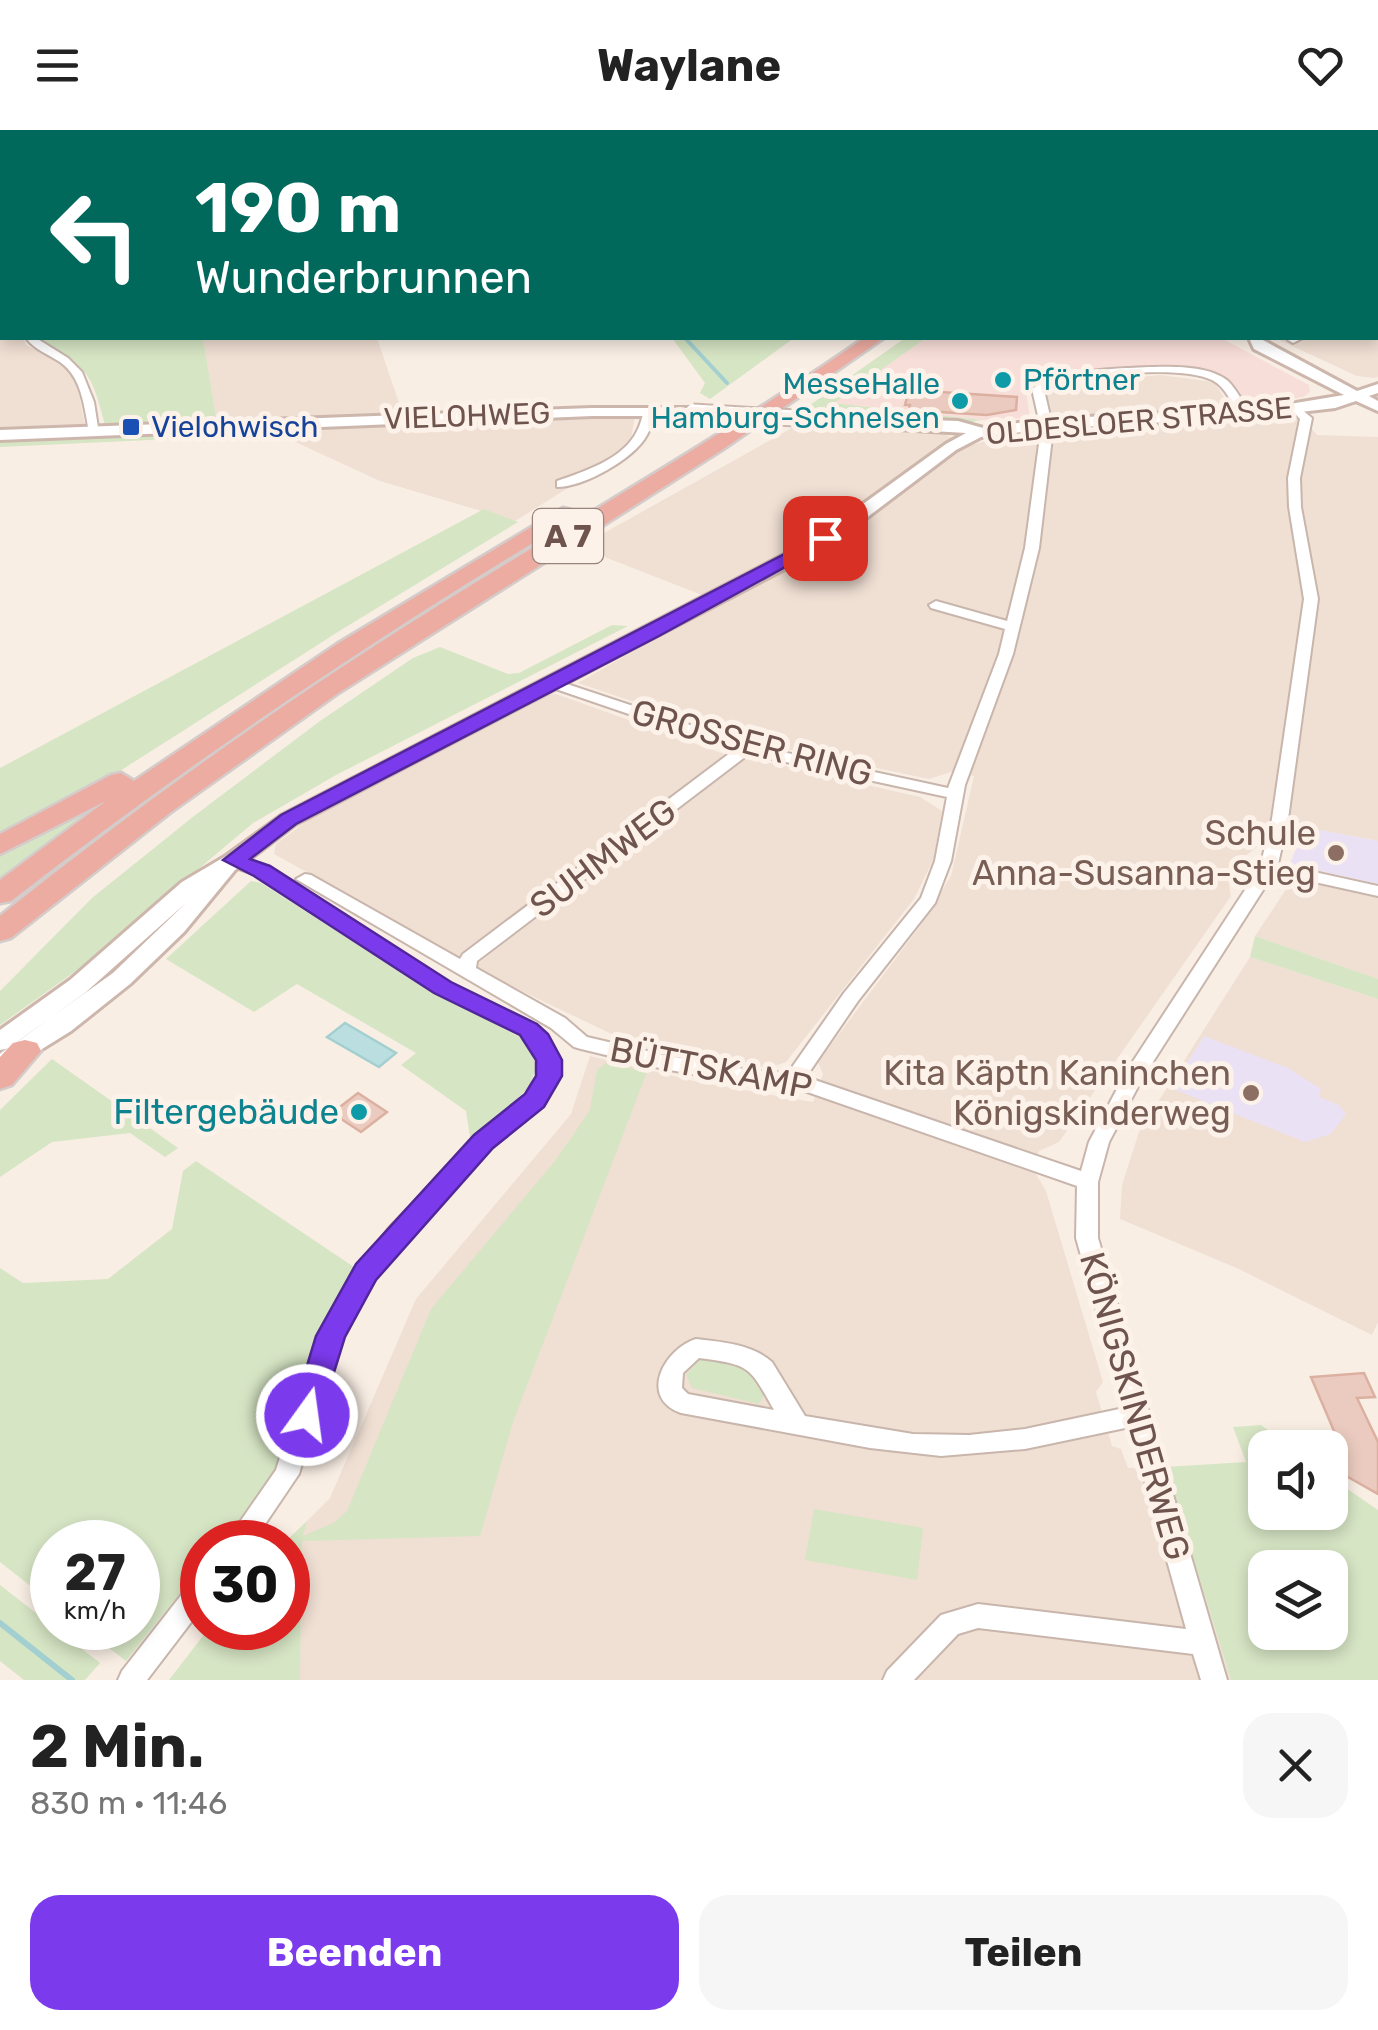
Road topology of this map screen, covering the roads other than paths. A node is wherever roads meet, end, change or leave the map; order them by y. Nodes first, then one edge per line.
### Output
1 (32, 340) edge
2 (842, 340) edge
3 (871, 340) edge
4 (1254, 340) edge
5 (1256, 340) edge
6 (1310, 373) junction
7 (1366, 391) edge
8 (1320, 403) junction
9 (1296, 408) junction
10 (1378, 408) edge
11 (649, 411) junction
12 (1245, 414) junction
13 (1047, 424) junction
14 (95, 432) junction
15 (976, 434) junction
16 (0, 436) edge
17 (561, 484) dead end
18 (523, 539) junction
19 (550, 547) junction
20 (464, 588) junction
21 (936, 606) dead end
22 (1013, 627) junction
23 (386, 637) junction
24 (552, 683) junction
25 (242, 717) junction
26 (746, 749) junction
27 (956, 794) junction
28 (0, 845) edge
29 (234, 860) junction
30 (1270, 867) junction
31 (305, 879) dead end
32 (1378, 891) edge
33 (0, 894) edge
34 (0, 932) edge
35 (466, 970) junction
36 (8, 1053) edge
37 (0, 1077) edge
38 (793, 1080) junction
39 (1088, 1182) junction
40 (1136, 1416) junction
41 (798, 1425) junction
42 (255, 1520) edge
43 (180, 1616) edge
44 (1203, 1643) junction
45 (138, 1670) edge
46 (120, 1680) edge
47 (896, 1680) edge
48 (1214, 1680) edge

1 - 14 street
2 - 18 highway, A 7
3 - 19 highway, A 7
4 - 6 main road
5 - 7 main road
6 - 7 main road
6 - 8 main road
7 - 8 main road, OLDESLOER STRASSE
7 - 10 main road
8 - 9 main road, OLDESLOER STRASSE
9 - 12 main road, OLDESLOER STRASSE
9 - 30 street, KÖNIGSKINDERWEG
11 - 14 main road, VIELOHWEG
11 - 15 main road, VIELOHWEG, bridge
11 - 17 street
12 - 13 main road, OLDESLOER STRASSE
12 - 13 street
13 - 15 main road, OLDESLOER STRASSE
13 - 22 street
14 - 16 main road, VIELOHWEG
15 - 24 main road, OLDESLOER STRASSE
18 - 20 highway, A 7
18 - 23 highway, A 7
19 - 20 highway, A 7
19 - 23 highway, A 7
20 - 23 highway, A 7
21 - 22 street
22 - 27 street
23 - 25 highway, A 7
23 - 34 highway, A 7
24 - 26 street, GROSSER RING
24 - 29 main road, OLDESLOER STRASSE
25 - 28 highway
25 - 33 highway, A 7
26 - 27 street, GROSSER RING
26 - 35 street, SUHMWEG
27 - 38 street
29 - 36 main road, OLDESLOER STRASSE
29 - 42 street
30 - 32 street
30 - 39 street, KÖNIGSKINDERWEG
31 - 35 street, BÜTTSKAMP
35 - 38 street, BÜTTSKAMP
36 - 37 highway
38 - 39 street, BÜTTSKAMP
39 - 40 street, KÖNIGSKINDERWEG
40 - 41 street
40 - 44 street, KÖNIGSKINDERWEG
41 - 41 street
43 - 45 street
44 - 47 street
44 - 48 street, KÖNIGSKINDERWEG
45 - 46 street

